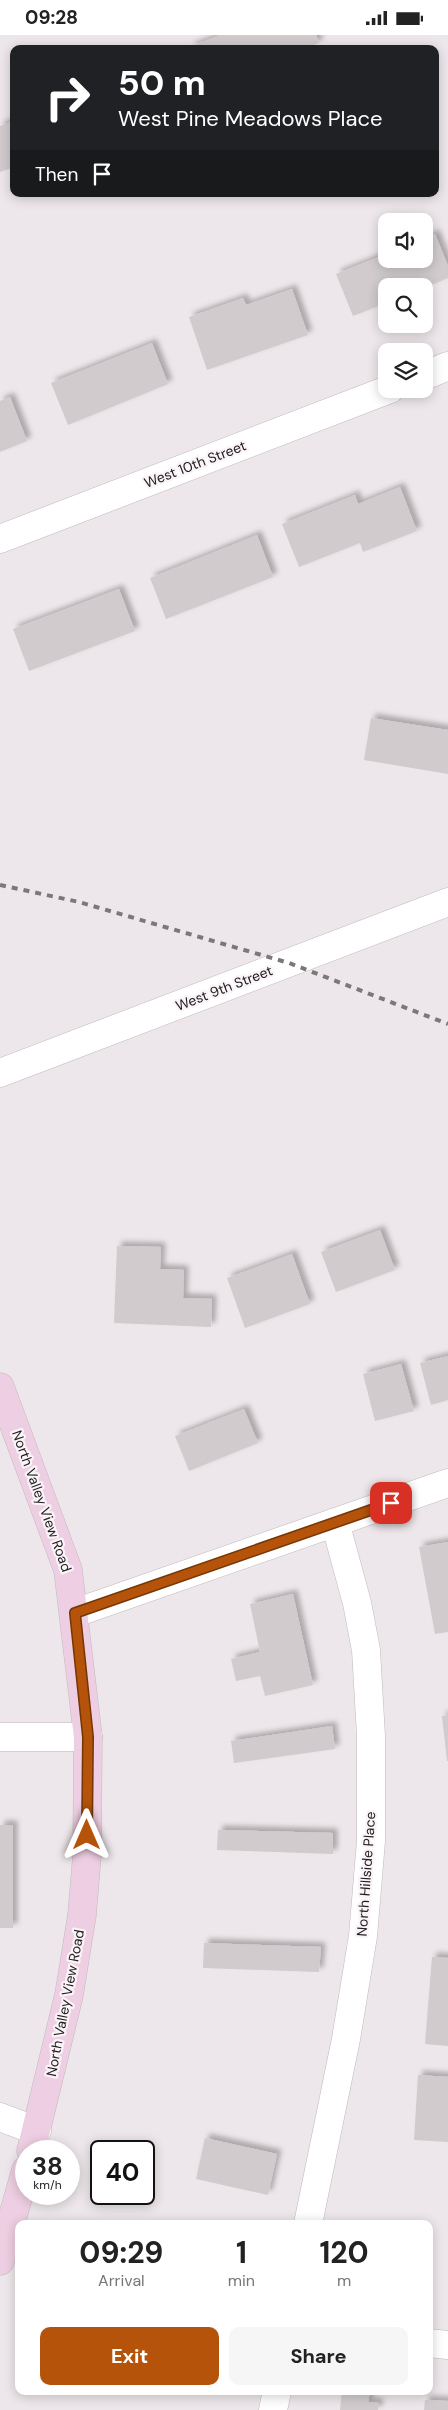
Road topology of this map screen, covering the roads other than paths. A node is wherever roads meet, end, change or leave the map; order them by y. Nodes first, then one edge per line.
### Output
1 (448, 366) edge
2 (433, 372) edge
3 (378, 394) edge
4 (0, 539) edge
5 (448, 902) edge
6 (0, 1073) edge
7 (0, 1387) edge
8 (448, 1483) edge
9 (334, 1522) junction
10 (75, 1613) junction
11 (0, 1737) edge
12 (88, 1737) junction
13 (0, 2117) edge
14 (33, 2140) edge
15 (34, 2140) edge
16 (16, 2205) edge
17 (309, 2220) edge
18 (0, 2261) edge
19 (433, 2343) edge
20 (448, 2345) edge
21 (275, 2395) edge
22 (273, 2410) edge

1 - 2 street
3 - 4 street, West 10th Street
5 - 6 street, West 9th Street
7 - 10 street, North Valley View Road
8 - 9 street
9 - 10 street
9 - 17 street, North Hillside Place
10 - 12 street, North Valley View Road
11 - 12 street
12 - 15 street, North Valley View Road
13 - 14 street
16 - 18 street
19 - 20 street
21 - 22 street

